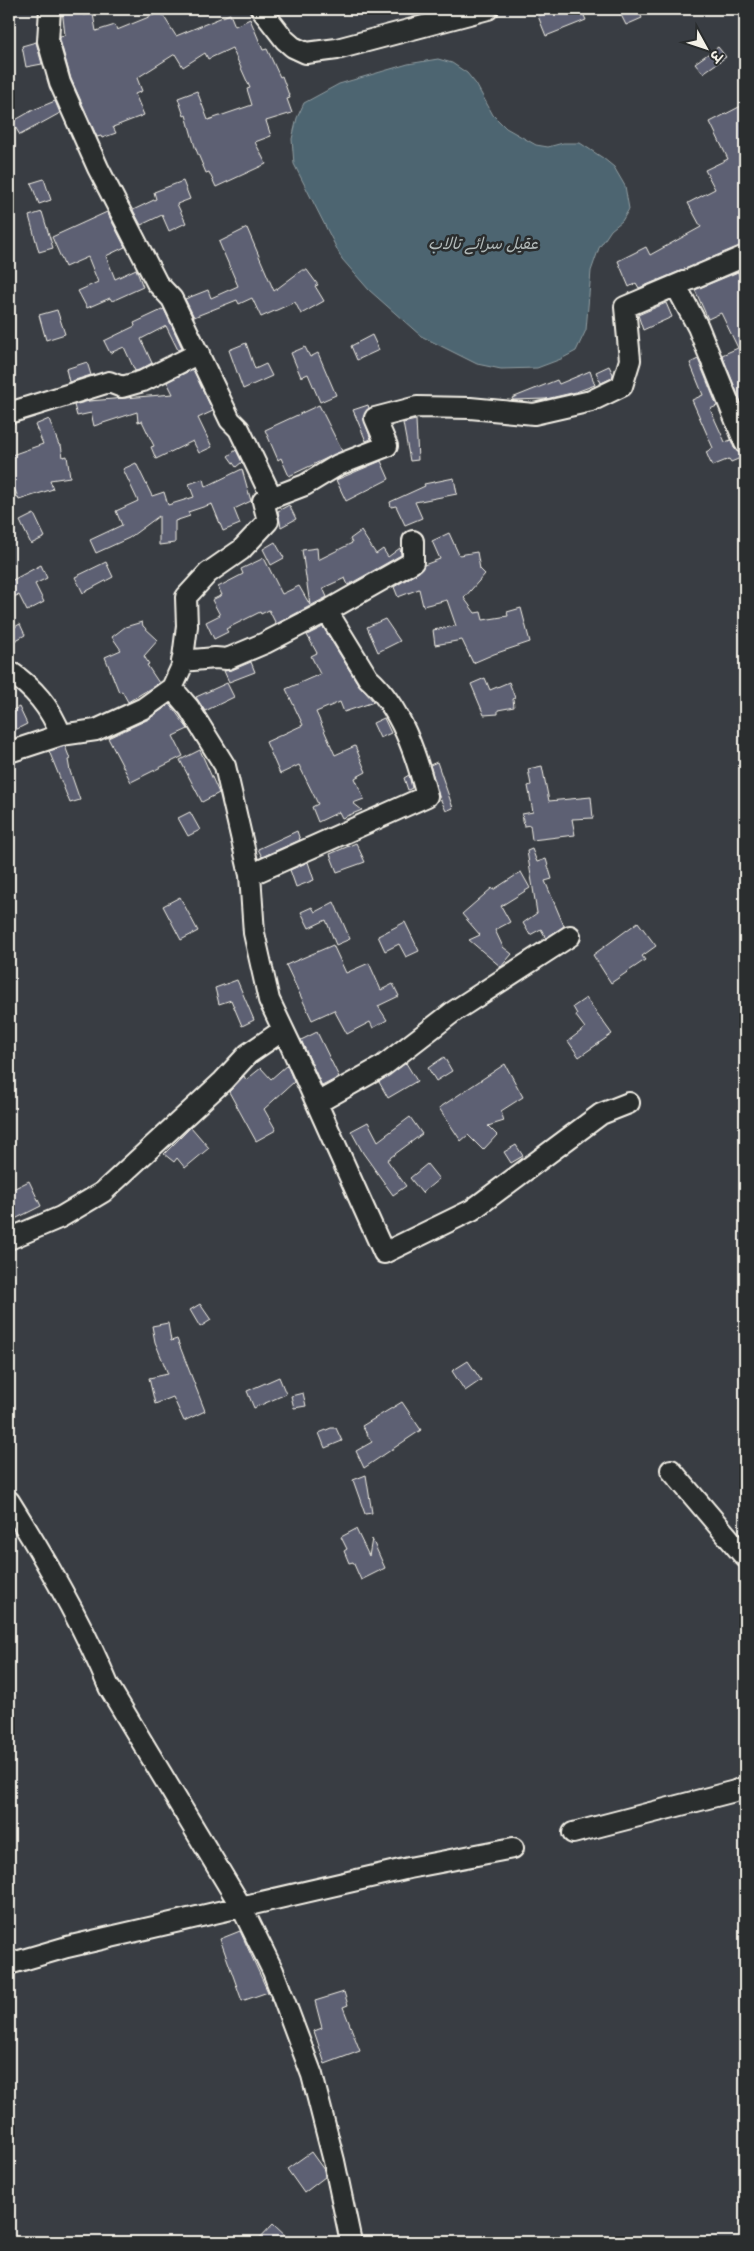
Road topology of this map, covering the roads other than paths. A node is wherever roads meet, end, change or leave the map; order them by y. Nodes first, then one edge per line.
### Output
1 (50, 9) edge
2 (261, 9) edge
3 (488, 9) edge
4 (745, 256) edge
5 (676, 286) junction
6 (199, 353) junction
7 (9, 413) edge
8 (745, 444) edge
9 (272, 498) junction
10 (413, 540) dead end
11 (327, 612) junction
12 (182, 661) junction
13 (9, 671) edge
14 (172, 688) junction
15 (61, 735) junction
16 (9, 752) edge
17 (250, 875) junction
18 (570, 936) dead end
19 (283, 1030) junction
20 (317, 1103) junction
21 (629, 1103) dead end
22 (9, 1238) edge
23 (671, 1470) dead end
24 (9, 1501) edge
25 (745, 1557) edge
26 (745, 1787) edge
27 (573, 1833) dead end
28 (513, 1848) dead end
29 (242, 1908) junction
30 (9, 1964) edge
31 (351, 2242) edge

1 - 6 street
2 - 3 street
4 - 5 street
5 - 8 street
5 - 9 street
6 - 7 street
6 - 9 street
9 - 12 street
10 - 11 street
11 - 12 street
11 - 17 street
12 - 14 street
13 - 15 street
14 - 15 street
14 - 17 street
15 - 16 street
17 - 19 street
18 - 20 street
19 - 20 street
19 - 22 street
20 - 21 street
23 - 25 street
24 - 29 street
26 - 27 street
28 - 29 street
29 - 30 street
29 - 31 street

